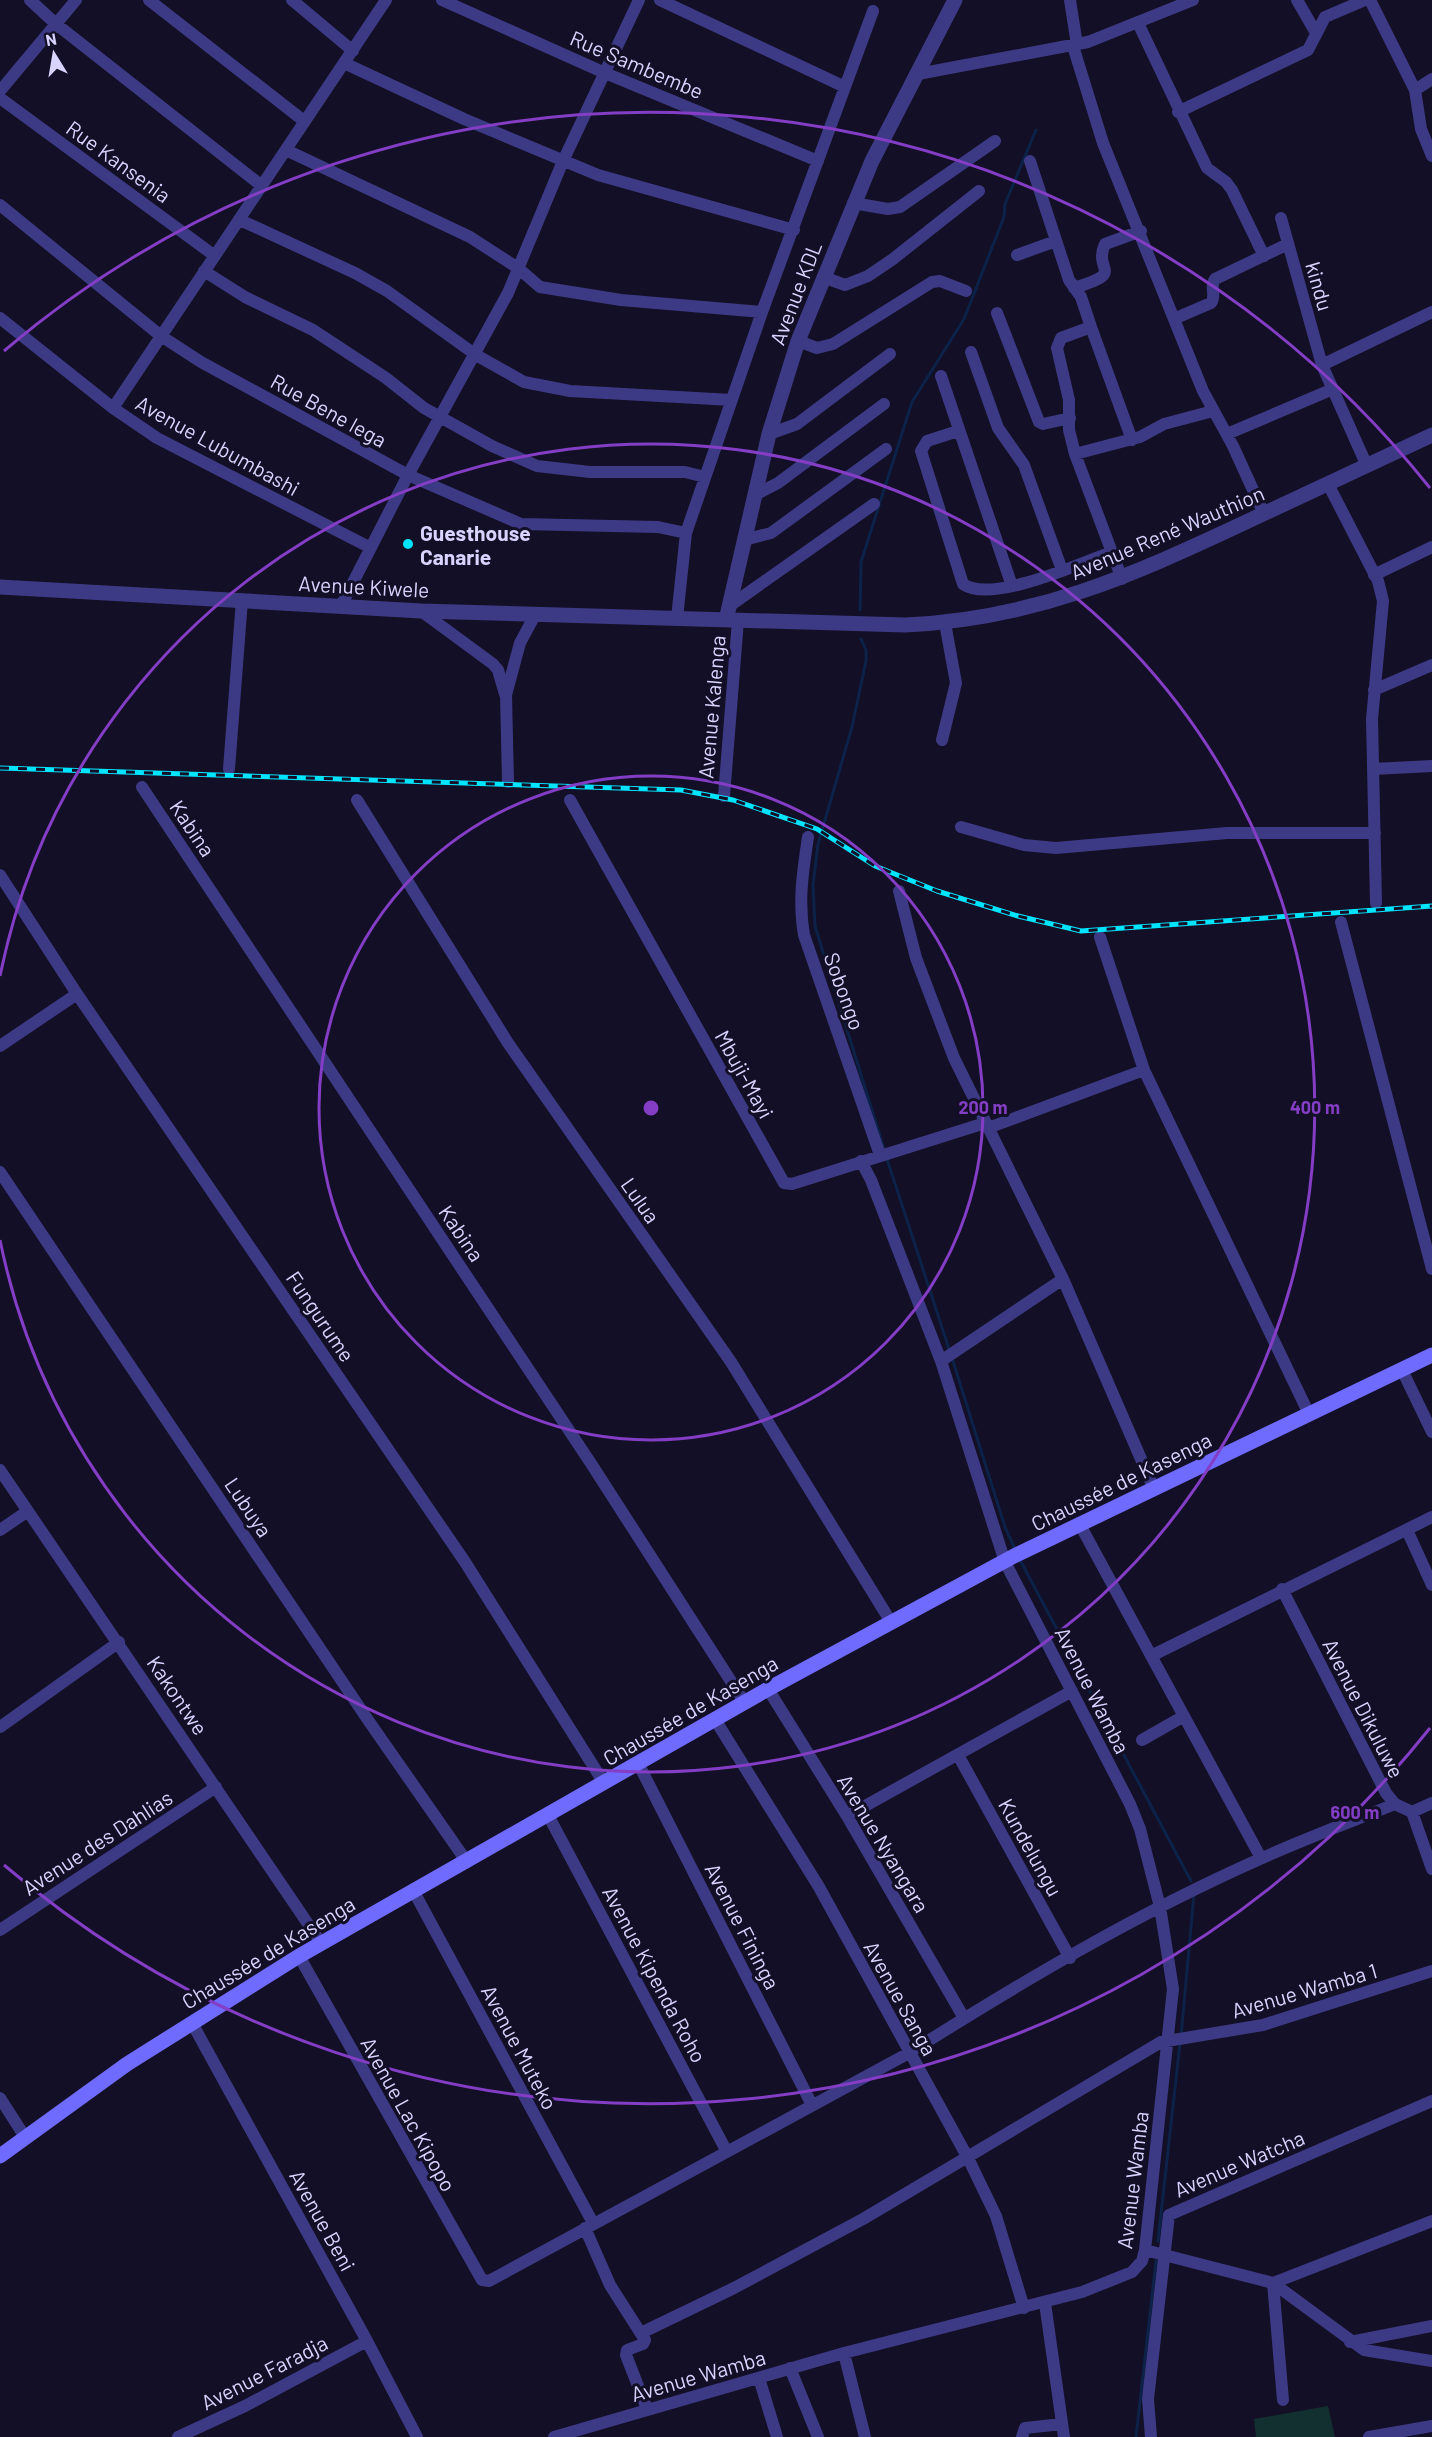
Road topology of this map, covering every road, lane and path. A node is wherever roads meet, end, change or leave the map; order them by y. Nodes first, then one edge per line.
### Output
1 (30, 0) edge
2 (76, 0) edge
3 (149, 0) edge
4 (292, 0) edge
5 (386, 0) edge
6 (442, 0) edge
7 (639, 0) edge
8 (660, 0) edge
9 (955, 0) edge
10 (1070, 0) edge
11 (1192, 0) edge
12 (1297, 0) edge
13 (1365, 0) edge
14 (1370, 0) edge
15 (873, 12) dead end
16 (1138, 23) junction
17 (56, 24) junction
18 (1316, 33) junction
19 (1075, 46) junction
20 (353, 51) junction
21 (344, 63) junction
22 (605, 73) junction
23 (918, 74) junction
24 (1432, 79) edge
25 (845, 87) junction
26 (1415, 90) junction
27 (0, 91) edge
28 (0, 98) edge
29 (1178, 112) junction
30 (304, 121) junction
31 (995, 141) dead end
32 (286, 150) junction
33 (1432, 156) edge
34 (563, 161) junction
35 (818, 161) junction
36 (1030, 161) dead end
37 (262, 186) junction
38 (979, 191) dead end
39 (853, 203) junction
40 (0, 206) edge
41 (1281, 219) dead end
42 (240, 220) junction
43 (794, 230) junction
44 (1141, 231) junction
45 (1056, 241) junction
46 (1288, 244) junction
47 (1017, 255) dead end
48 (215, 256) junction
49 (1264, 256) junction
50 (518, 268) junction
51 (204, 271) junction
52 (823, 277) junction
53 (1074, 288) junction
54 (966, 291) dead end
55 (762, 312) junction
56 (1432, 312) edge
57 (997, 313) dead end
58 (0, 318) edge
59 (1176, 318) junction
60 (1091, 327) junction
61 (161, 336) junction
62 (798, 341) junction
63 (971, 352) dead end
64 (890, 354) dead end
65 (476, 356) junction
66 (1322, 365) junction
67 (941, 376) dead end
68 (1333, 389) junction
69 (732, 400) junction
70 (884, 404) dead end
71 (113, 408) junction
72 (1213, 411) junction
73 (441, 417) junction
74 (1070, 418) junction
75 (957, 431) junction
76 (769, 434) junction
77 (1227, 434) junction
78 (1432, 435) edge
79 (1132, 440) junction
80 (886, 449) dead end
81 (1075, 454) junction
82 (1367, 466) junction
83 (408, 475) junction
84 (705, 477) junction
85 (1328, 484) junction
86 (755, 495) junction
87 (874, 504) dead end
88 (1264, 514) junction
89 (686, 533) junction
90 (744, 540) junction
91 (369, 547) junction
92 (1432, 547) edge
93 (1111, 552) junction
94 (1062, 570) junction
95 (1374, 575) junction
96 (1122, 579) junction
97 (1012, 586) junction
98 (0, 587) edge
99 (242, 600) junction
100 (341, 606) junction
101 (421, 611) junction
102 (536, 615) junction
103 (730, 616) junction
104 (676, 618) junction
105 (945, 623) junction
106 (1432, 665) edge
107 (1374, 690) junction
108 (506, 695) junction
109 (942, 740) dead end
110 (1432, 766) edge
111 (229, 769) dead end
112 (1373, 770) junction
113 (508, 783) dead end
114 (142, 787) dead end
115 (724, 796) dead end
116 (357, 800) dead end
117 (570, 800) dead end
118 (961, 827) dead end
119 (1375, 833) junction
120 (808, 837) dead end
121 (0, 875) edge
122 (899, 891) dead end
123 (1376, 903) dead end
124 (1341, 922) dead end
125 (1100, 937) dead end
126 (77, 994) junction
127 (0, 1046) edge
128 (1144, 1070) junction
129 (986, 1126) junction
130 (880, 1155) junction
131 (861, 1161) junction
132 (0, 1172) edge
133 (1432, 1269) edge
134 (1062, 1279) junction
135 (1432, 1355) edge
136 (940, 1361) junction
137 (1401, 1370) junction
138 (1309, 1414) junction
139 (1432, 1432) edge
140 (0, 1470) edge
141 (1154, 1489) junction
142 (28, 1511) junction
143 (1432, 1517) edge
144 (1079, 1523) junction
145 (0, 1530) edge
146 (1407, 1530) junction
147 (1014, 1556) junction
148 (1432, 1585) edge
149 (1282, 1589) junction
150 (891, 1622) junction
151 (119, 1642) junction
152 (1150, 1656) junction
153 (768, 1689) junction
154 (1072, 1691) junction
155 (745, 1703) junction
156 (1184, 1716) junction
157 (716, 1721) junction
158 (0, 1726) edge
159 (1142, 1740) dead end
160 (958, 1755) junction
161 (639, 1764) junction
162 (604, 1784) junction
163 (216, 1787) junction
164 (1432, 1803) edge
165 (1395, 1804) junction
166 (1412, 1812) junction
167 (548, 1815) junction
168 (847, 1816) junction
169 (1261, 1858) junction
170 (466, 1862) junction
171 (1432, 1869) edge
172 (413, 1890) junction
173 (1160, 1907) junction
174 (0, 1930) edge
175 (321, 1943) junction
176 (299, 1956) junction
177 (1070, 1958) junction
178 (1432, 1971) edge
179 (964, 2018) junction
180 (192, 2023) junction
181 (1177, 2039) junction
182 (909, 2053) junction
183 (0, 2098) edge
184 (1432, 2101) edge
185 (812, 2105) junction
186 (25, 2137) junction
187 (728, 2152) junction
188 (0, 2156) edge
189 (968, 2158) junction
190 (1432, 2221) edge
191 (589, 2226) junction
192 (1144, 2250) junction
193 (1166, 2257) junction
194 (1273, 2283) junction
195 (1045, 2303) junction
196 (1024, 2308) junction
197 (1432, 2326) edge
198 (640, 2333) junction
199 (367, 2341) junction
200 (1350, 2342) junction
201 (844, 2354) junction
202 (1432, 2361) edge
203 (790, 2368) junction
204 (759, 2378) junction
205 (1283, 2400) dead end
206 (647, 2409) junction
207 (1062, 2424) junction
208 (1432, 2426) edge
209 (178, 2437) edge
210 (417, 2437) edge
211 (554, 2437) edge
212 (777, 2437) edge
213 (818, 2437) edge
214 (866, 2437) edge
215 (1022, 2437) edge
216 (1064, 2437) edge
217 (1151, 2437) edge
218 (1369, 2437) edge

1 - 17 street
2 - 17 street
3 - 30 street
4 - 20 street
5 - 20 street
6 - 22 street, Rue Sambembe
7 - 22 street
8 - 25 street
9 - 23 street, Avenue KDL
10 - 19 street
11 - 16 street
12 - 18 street
13 - 18 street
14 - 26 street
15 - 25 street
16 - 19 street
16 - 29 street
17 - 27 street
17 - 37 street
18 - 29 street
19 - 23 street
19 - 44 street
20 - 21 street
21 - 30 street
21 - 34 street
22 - 34 street
22 - 35 street, Rue Sambembe
23 - 39 street, Avenue KDL
24 - 26 street
25 - 35 street
26 - 33 street
28 - 48 street, Rue Kansenia
29 - 49 street
30 - 32 street
31 - 39 street
32 - 37 street
32 - 50 street
34 - 43 street
34 - 50 street
35 - 43 street
36 - 45 street
37 - 42 street
38 - 52 street
39 - 52 street, Avenue KDL
40 - 61 street, Rue Bene lega
41 - 46 street, kindu
42 - 48 street
42 - 65 street
43 - 55 street
44 - 53 street
44 - 59 street
45 - 47 street
45 - 53 street
46 - 49 street
46 - 66 street, kindu
48 - 51 street
49 - 59 street
50 - 55 street
50 - 65 street
51 - 61 street
51 - 73 street
52 - 62 street, Avenue KDL
53 - 60 street
54 - 62 street
55 - 69 street
56 - 66 street
57 - 74 street
58 - 71 street, Avenue Lubumbashi
59 - 72 street
60 - 74 street
60 - 79 street
61 - 71 street
61 - 83 street, Rue Bene lega
62 - 76 street, Avenue KDL
63 - 94 street
64 - 76 street
65 - 69 street
65 - 73 street
66 - 68 street, kindu
67 - 75 street
68 - 77 street
68 - 82 street, kindu
69 - 84 street
70 - 86 street
71 - 91 street, Avenue Lubumbashi
72 - 77 street
72 - 79 street
73 - 83 street
73 - 84 street
74 - 81 street
75 - 97 street
75 - 97 street
76 - 86 street, Avenue KDL
77 - 88 street
78 - 82 street, Avenue René Wauthion
79 - 81 street
80 - 90 street
81 - 93 street
82 - 85 street, Avenue René Wauthion
83 - 89 street, Rue Bene lega
83 - 91 street
84 - 89 street
85 - 88 street, Avenue René Wauthion
85 - 95 street
86 - 90 street, Avenue KDL
87 - 103 street
88 - 96 street, Avenue René Wauthion
89 - 104 street
90 - 103 street, Avenue KDL
91 - 100 street
92 - 95 street
93 - 94 street
93 - 96 street
94 - 97 street
95 - 107 street
96 - 105 street, Avenue René Wauthion
98 - 99 street, Avenue Kiwele
99 - 100 street, Avenue Kiwele
99 - 111 street
100 - 101 street, Avenue Kiwele
101 - 102 street, Avenue Kiwele
101 - 108 street
102 - 104 street, Avenue Kiwele
102 - 108 street
103 - 104 street, Avenue Kiwele
103 - 105 street, Avenue René Wauthion
103 - 115 street, Avenue Kalenga
105 - 109 street
106 - 107 street
107 - 112 street
108 - 113 street
110 - 112 street
112 - 119 street
114 - 155 street, Kabina
116 - 150 street, Lulua
117 - 131 street, Mbuji-Mayi
118 - 119 street
119 - 123 street
120 - 130 street, Sobongo
121 - 126 street, Fungurume
122 - 129 street
124 - 133 street
125 - 128 street
126 - 127 street
126 - 162 street, Fungurume
128 - 129 street, Mbuji-Mayi
128 - 138 street
129 - 130 street, Mbuji-Mayi
129 - 134 street
130 - 131 street, Mbuji-Mayi
131 - 136 street, Avenue Wamba
132 - 170 street, Lubuya
134 - 136 street
134 - 141 street
135 - 137 main road, Chaussée de Kasenga
136 - 147 street, Avenue Wamba
137 - 138 main road, Chaussée de Kasenga
137 - 139 street
138 - 141 main road, Chaussée de Kasenga
140 - 142 street, Kakontwe
141 - 144 main road, Chaussée de Kasenga
142 - 145 street
142 - 151 street, Kakontwe
143 - 146 street
144 - 147 main road, Chaussée de Kasenga
144 - 152 street
146 - 148 street
146 - 149 street
147 - 150 main road, Chaussée de Kasenga
147 - 154 street, Avenue Wamba
149 - 152 street
149 - 165 street, Avenue Dikuluwe
150 - 153 main road, Chaussée de Kasenga
151 - 158 street
151 - 163 street, Kakontwe
152 - 156 street
153 - 155 main road, Chaussée de Kasenga
153 - 168 street, Avenue Nyangara
154 - 160 street
154 - 173 street, Avenue Wamba
155 - 157 main road, Chaussée de Kasenga
156 - 159 street
156 - 169 street
157 - 161 main road, Chaussée de Kasenga
157 - 182 street, Avenue Sanga
160 - 168 street
160 - 177 street, Kundelungu
161 - 162 main road, Chaussée de Kasenga
161 - 185 street, Avenue Fininga
162 - 167 main road, Chaussée de Kasenga
163 - 174 street, Avenue des Dahlias
163 - 175 street, Kakontwe
164 - 166 street
165 - 166 street, Avenue Dikuluwe
165 - 169 street
166 - 171 street
167 - 170 main road, Chaussée de Kasenga
167 - 187 street, Avenue Kipenda Roho
168 - 179 street, Avenue Nyangara
169 - 173 street
170 - 172 main road, Chaussée de Kasenga
172 - 175 main road, Chaussée de Kasenga
172 - 191 street, Avenue Muteko
173 - 177 street
173 - 181 street, Avenue Wamba
175 - 176 main road, Chaussée de Kasenga
176 - 180 main road, Chaussée de Kasenga
176 - 191 street, Avenue Lac Kipopo
177 - 179 street
178 - 181 street, Avenue Wamba 1
179 - 182 street
180 - 186 main road, Chaussée de Kasenga
180 - 199 street, Avenue Beni
181 - 189 street, Avenue Wamba 1
181 - 192 street, Avenue Wamba
182 - 185 street
182 - 189 street, Avenue Sanga
183 - 186 street
184 - 193 street, Avenue Watcha
185 - 187 street
186 - 188 main road, Chaussée de Kasenga
187 - 191 street
189 - 196 street, Avenue Sanga
189 - 198 street, Avenue Wamba 1
190 - 194 street
191 - 198 street, Avenue Muteko
192 - 193 street
192 - 195 street, Avenue Wamba
193 - 194 street
193 - 217 street, Avenue Watcha
194 - 200 street
194 - 205 street
195 - 196 street, Avenue Wamba
195 - 207 street
196 - 201 street, Avenue Wamba
197 - 200 street
198 - 206 street
199 - 209 street, Avenue Faradja
199 - 210 street, Avenue Beni
200 - 202 street
201 - 203 street, Avenue Wamba
201 - 214 street
203 - 204 street, Avenue Wamba
203 - 213 street
204 - 206 street, Avenue Wamba
204 - 212 street
206 - 211 street, Avenue Wamba
207 - 215 street
207 - 216 street
208 - 218 street

